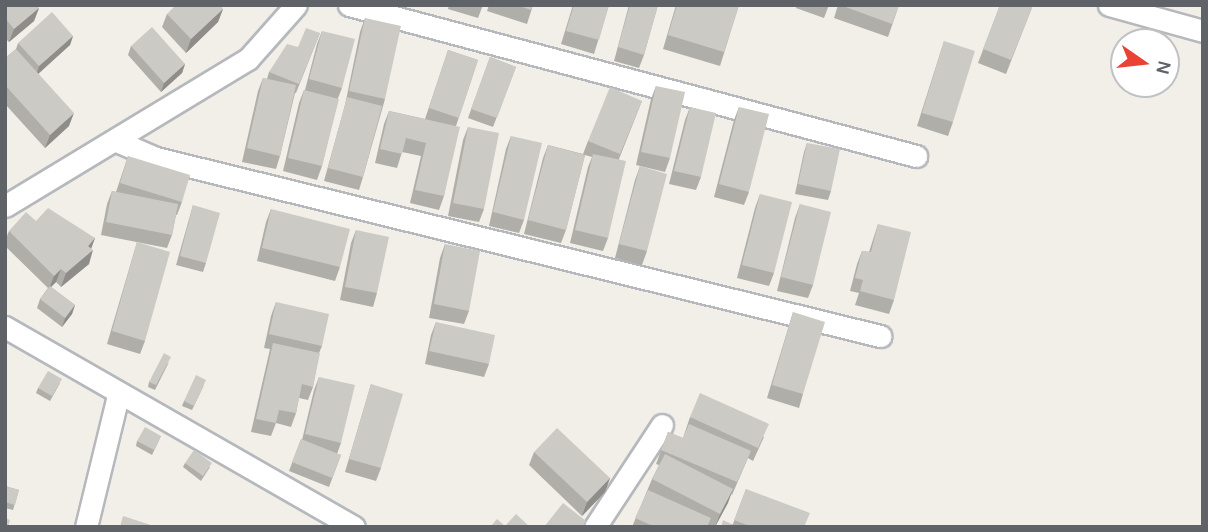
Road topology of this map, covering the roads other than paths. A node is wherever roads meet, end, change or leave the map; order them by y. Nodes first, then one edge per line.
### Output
1 (296, 5) edge
2 (349, 5) edge
3 (1109, 5) edge
4 (1203, 31) edge
5 (119, 142) junction
6 (916, 156) dead end
7 (5, 206) edge
8 (5, 327) edge
9 (880, 336) dead end
10 (118, 396) junction
11 (662, 425) dead end
12 (86, 527) edge
13 (354, 527) edge
14 (595, 527) edge

1 - 5 street
2 - 6 street
3 - 4 street
5 - 7 street
5 - 9 street
8 - 10 street
10 - 12 street
10 - 13 street
11 - 14 street

